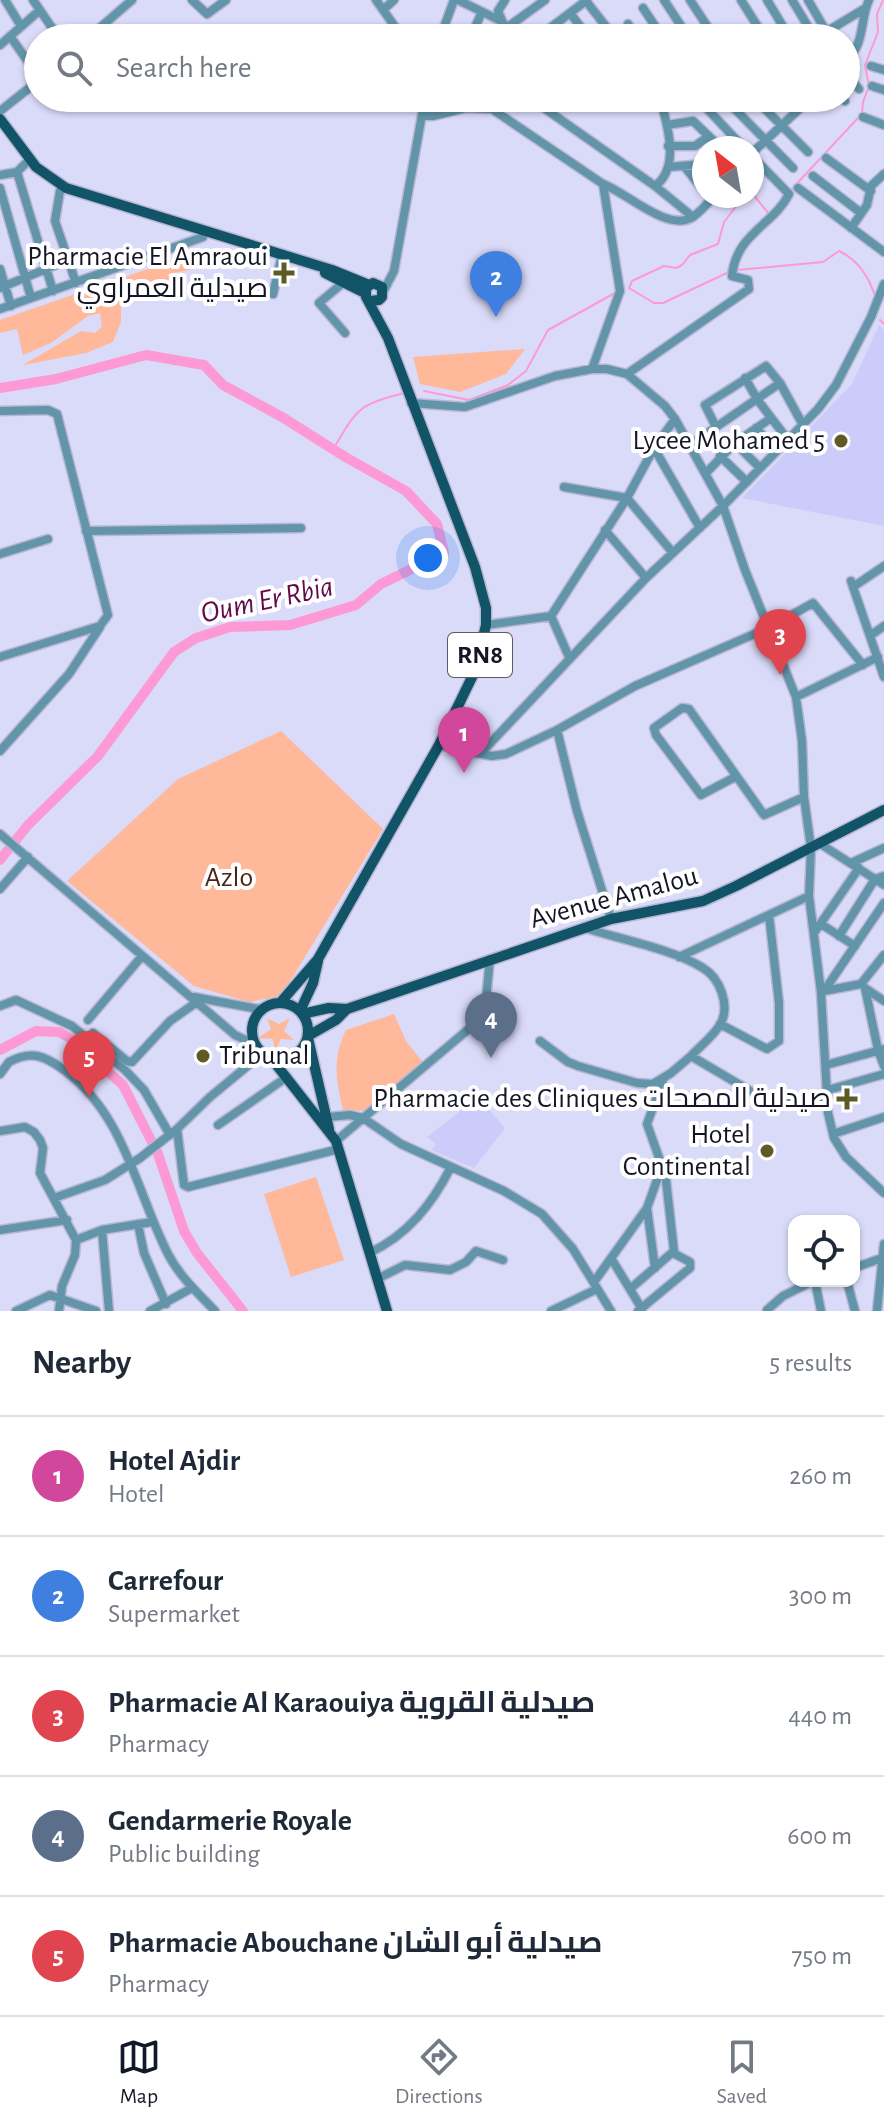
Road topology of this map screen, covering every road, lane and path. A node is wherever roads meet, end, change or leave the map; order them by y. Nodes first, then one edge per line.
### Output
1 (5, 0) edge
2 (33, 0) edge
3 (132, 0) edge
4 (192, 0) edge
5 (226, 0) edge
6 (376, 0) edge
7 (394, 0) edge
8 (456, 0) edge
9 (505, 0) edge
10 (545, 0) edge
11 (586, 0) edge
12 (664, 0) edge
13 (690, 0) edge
14 (741, 0) edge
15 (767, 0) edge
16 (792, 0) edge
17 (808, 0) edge
18 (867, 2) edge
19 (643, 8) dead end
20 (40, 10) junction
21 (383, 10) junction
22 (482, 12) junction
23 (570, 13) junction
24 (503, 23) junction
25 (50, 24) edge
26 (104, 24) edge
27 (393, 24) edge
28 (446, 24) edge
29 (476, 24) edge
30 (508, 24) edge
31 (515, 24) edge
32 (555, 24) edge
33 (578, 24) edge
34 (604, 24) edge
35 (654, 24) edge
36 (680, 24) edge
37 (706, 24) edge
38 (756, 24) edge
39 (782, 24) edge
40 (807, 24) edge
41 (822, 24) edge
42 (841, 24) edge
43 (21, 26) junction
44 (860, 33) edge
45 (4, 38) edge
46 (24, 62) edge
47 (871, 66) dead end
48 (884, 70) edge
49 (872, 86) dead end
50 (24, 90) edge
51 (884, 90) edge
52 (0, 111) edge
53 (423, 112) edge
54 (452, 112) edge
55 (496, 112) edge
56 (550, 112) edge
57 (664, 112) edge
58 (738, 112) edge
59 (768, 112) edge
60 (796, 112) edge
61 (710, 113) joint
62 (422, 116) junction
63 (863, 117) dead end
64 (0, 119) edge
65 (697, 124) junction
66 (667, 125) junction
67 (884, 125) edge
68 (781, 126) junction
69 (0, 128) edge
70 (709, 136) edge
71 (732, 136) edge
72 (766, 140) junction
73 (689, 145) joint
74 (668, 146) junction
75 (692, 149) edge
76 (808, 152) dead end
77 (826, 158) dead end
78 (692, 165) edge
79 (24, 166) junction
80 (684, 166) junction
81 (669, 167) junction
82 (764, 168) edge
83 (793, 168) dead end
84 (884, 174) edge
85 (0, 175) edge
86 (692, 176) edge
87 (813, 176) dead end
88 (603, 184) junction
89 (655, 186) junction
90 (0, 188) edge
91 (798, 188) dead end
92 (60, 191) junction
93 (871, 191) junction
94 (701, 208) edge
95 (3, 213) edge
96 (861, 213) junction
97 (693, 217) junction
98 (180, 227) junction
99 (851, 228) junction
100 (204, 234) junction
101 (227, 240) junction
102 (884, 252) edge
103 (82, 254) dead end
104 (281, 259) junction
105 (68, 260) junction
106 (0, 269) edge
107 (47, 269) junction
108 (394, 271) junction
109 (25, 278) junction
110 (344, 282) junction
111 (76, 283) junction
112 (884, 284) edge
113 (3, 287) edge
114 (369, 290) junction
115 (53, 291) junction
116 (273, 294) dead end
117 (382, 294) junction
118 (31, 298) junction
119 (11, 306) junction
120 (0, 309) edge
121 (385, 329) junction
122 (345, 333) dead end
123 (592, 369) junction
124 (627, 374) junction
125 (745, 378) junction
126 (780, 383) junction
127 (757, 399) junction
128 (411, 403) junction
129 (0, 411) edge
130 (771, 418) junction
131 (675, 419) junction
132 (803, 425) junction
133 (716, 427) junction
134 (756, 428) junction
135 (788, 440) junction
136 (735, 443) junction
137 (690, 445) junction
138 (654, 448) junction
139 (777, 451) junction
140 (720, 456) junction
141 (760, 468) junction
142 (706, 473) junction
143 (747, 482) junction
144 (564, 487) dead end
145 (627, 498) junction
146 (723, 506) junction
147 (301, 528) dead end
148 (700, 528) junction
149 (605, 530) junction
150 (86, 531) junction
151 (48, 539) dead end
152 (673, 553) junction
153 (0, 554) edge
154 (884, 566) edge
155 (646, 578) junction
156 (551, 616) junction
157 (486, 625) junction
158 (100, 626) junction
159 (884, 626) edge
160 (768, 628) junction
161 (871, 635) junction
162 (0, 657) edge
163 (569, 657) junction
164 (878, 657) junction
165 (863, 665) junction
166 (884, 677) edge
167 (796, 697) junction
168 (557, 730) junction
169 (439, 745) junction
170 (0, 751) edge
171 (481, 753) junction
172 (735, 777) junction
173 (804, 797) junction
174 (884, 810) edge
175 (0, 834) edge
176 (815, 845) junction
177 (884, 848) edge
178 (25, 855) junction
179 (855, 866) junction
180 (880, 878) edge
181 (884, 885) edge
182 (0, 889) edge
183 (809, 896) junction
184 (884, 903) edge
185 (769, 915) junction
186 (611, 919) junction
187 (821, 924) junction
188 (585, 928) junction
189 (814, 933) junction
190 (839, 936) junction
191 (855, 946) junction
192 (884, 955) edge
193 (142, 956) junction
194 (679, 957) junction
195 (318, 959) junction
196 (490, 959) junction
197 (863, 986) junction
198 (823, 992) junction
199 (193, 999) junction
200 (884, 1001) edge
201 (280, 1003) junction
202 (0, 1006) edge
203 (268, 1006) junction
204 (347, 1009) junction
205 (301, 1012) junction
206 (88, 1020) dead end
207 (720, 1024) junction
208 (93, 1033) dead end
209 (308, 1036) junction
210 (540, 1041) dead end
211 (254, 1044) junction
212 (881, 1050) edge
213 (266, 1056) junction
214 (691, 1056) junction
215 (826, 1065) junction
216 (884, 1066) edge
217 (0, 1074) edge
218 (884, 1074) edge
219 (287, 1077) junction
220 (663, 1080) junction
221 (828, 1094) junction
222 (328, 1117) junction
223 (884, 1117) edge
224 (363, 1118) junction
225 (218, 1125) dead end
226 (329, 1129) junction
227 (0, 1131) edge
228 (172, 1134) junction
229 (833, 1134) junction
230 (337, 1145) junction
231 (136, 1161) junction
232 (662, 1166) junction
233 (451, 1167) junction
234 (884, 1193) edge
235 (54, 1198) junction
236 (647, 1208) junction
237 (67, 1220) junction
238 (152, 1222) junction
239 (138, 1224) junction
240 (0, 1230) edge
241 (102, 1230) junction
242 (76, 1240) junction
243 (884, 1244) edge
244 (369, 1253) junction
245 (673, 1253) junction
246 (611, 1258) junction
247 (882, 1258) junction
248 (503, 1260) dead end
249 (860, 1266) edge
250 (655, 1268) junction
251 (377, 1279) junction
252 (595, 1285) junction
253 (802, 1287) edge
254 (815, 1287) edge
255 (849, 1287) edge
256 (192, 1288) junction
257 (630, 1289) junction
258 (61, 1297) junction
259 (574, 1300) junction
260 (166, 1304) junction
261 (640, 1310) edge
262 (880, 1310) edge
263 (16, 1311) edge
264 (59, 1311) edge
265 (96, 1311) edge
266 (109, 1311) edge
267 (150, 1311) edge
268 (215, 1311) edge
269 (387, 1311) edge
270 (551, 1311) edge
271 (581, 1311) edge
272 (611, 1311) edge
273 (768, 1311) edge
274 (821, 1311) edge
275 (855, 1311) edge

1 - 43 street
2 - 20 street
3 - 26 street
4 - 5 street
6 - 21 street
7 - 21 street
8 - 22 street
8 - 28 street
9 - 24 street
10 - 31 street
11 - 23 street
11 - 34 street
12 - 36 street
13 - 37 street
14 - 38 street
15 - 39 street
16 - 40 street
17 - 41 street
18 - 42 street
18 - 44 street
19 - 35 street
20 - 25 street
20 - 43 street
21 - 27 street
22 - 24 street
22 - 29 street
23 - 32 street
23 - 33 street
24 - 30 street
43 - 45 street
45 - 46 street
47 - 48 street
49 - 51 street
50 - 52 street
53 - 62 street
54 - 62 street
55 - 88 street
56 - 89 street
57 - 66 street
58 - 72 street
59 - 68 street
60 - 68 street
61 - 65 street
61 - 71 street
62 - 108 street
63 - 67 street
64 - 79 main road
65 - 66 street
65 - 70 street
66 - 74 street
68 - 72 street
68 - 76 street
69 - 79 main road
72 - 83 street
73 - 74 street
73 - 75 street
74 - 81 street
77 - 93 street
78 - 80 street
79 - 85 street
79 - 92 main road
79 - 98 main road
79 - 107 street
80 - 81 street
80 - 86 street
81 - 89 street
82 - 124 street
84 - 93 street
87 - 96 street
88 - 97 street
88 - 123 street
89 - 97 street
90 - 95 street
91 - 99 street
92 - 98 main road
92 - 105 street
93 - 96 street
94 - 97 street
95 - 109 street
96 - 99 street
98 - 100 main road
99 - 102 street
100 - 101 main road
100 - 111 street
101 - 104 main road
101 - 114 main road
103 - 105 street
104 - 110 main road
104 - 116 street
105 - 107 street
105 - 111 street
106 - 113 street
107 - 109 street
107 - 115 street
108 - 114 street
108 - 117 street
109 - 113 street
109 - 118 street
110 - 114 main road
110 - 122 street
111 - 115 street
112 - 132 street
113 - 119 street
114 - 117 main road
114 - 121 main road, RN8
115 - 118 street
117 - 121 main road, RN8
118 - 119 street
119 - 120 street
121 - 128 main road, RN8
123 - 124 street
123 - 128 street
124 - 131 street
125 - 126 street
125 - 127 street
125 - 133 street
126 - 127 street
126 - 132 street
127 - 130 street
127 - 133 street
128 - 157 main road, RN8
129 - 150 street
130 - 134 street
130 - 135 street
131 - 137 street
131 - 138 street
132 - 135 street
133 - 137 street
134 - 136 street
134 - 139 street
135 - 139 street
136 - 140 street
136 - 141 street
137 - 142 street
138 - 145 street
138 - 148 street
139 - 141 street
140 - 142 street
140 - 143 street
141 - 143 street
142 - 146 street
143 - 146 street
144 - 145 street
145 - 149 street
145 - 152 street
146 - 148 street
146 - 160 street
147 - 150 street
148 - 152 street
149 - 155 street
149 - 156 street
150 - 158 street
151 - 153 street
152 - 155 street
154 - 161 street
155 - 163 street
156 - 157 street
156 - 163 street
157 - 169 main road, RN8
158 - 162 street
158 - 170 street
159 - 161 street
160 - 165 street
160 - 167 street
160 - 168 street
161 - 164 street
163 - 171 street
164 - 165 street
164 - 166 street
165 - 167 street
167 - 173 street
168 - 171 street
168 - 186 street
169 - 171 street
169 - 195 main road, RN8
172 - 172 street
172 - 173 street
173 - 176 street
174 - 176 main road, Avenue Amalou
175 - 178 street
176 - 179 street
176 - 183 street
176 - 186 main road, Avenue Amalou
177 - 179 street
178 - 182 street
178 - 193 street
179 - 180 street
179 - 187 street
180 - 181 street
180 - 190 street
183 - 185 street
183 - 189 street
184 - 191 street
185 - 194 street
185 - 207 street
186 - 188 main road, Avenue Amalou
187 - 189 street
187 - 190 street
188 - 194 street
188 - 196 main road, Avenue Amalou
189 - 198 street
190 - 191 street
191 - 198 street
192 - 197 street
193 - 199 street
193 - 206 street
194 - 207 street
195 - 201 main road, RN8
195 - 205 main road, RN8
196 - 204 main road, Avenue Amalou
196 - 224 street
197 - 198 street
197 - 200 street
197 - 212 street
198 - 215 street
199 - 203 street
199 - 208 street
199 - 211 street
201 - 203 main road
201 - 205 main road
202 - 228 street
203 - 211 main road
204 - 205 main road
204 - 209 main road
205 - 209 main road
207 - 214 street
209 - 213 main road
209 - 222 main road
210 - 220 street
211 - 213 main road
212 - 215 street
212 - 216 street
213 - 219 main road
213 - 228 street
214 - 220 street
214 - 221 street
215 - 221 street
217 - 231 street
218 - 221 street
219 - 225 street
219 - 226 main road
220 - 232 street
221 - 229 street
222 - 224 street
222 - 226 main road
223 - 229 street
224 - 230 street
224 - 233 street
226 - 230 main road
227 - 235 street
228 - 230 street
228 - 231 street
229 - 234 street
230 - 244 main road
231 - 235 street
231 - 238 street
232 - 236 street
232 - 245 street
233 - 244 street
233 - 252 street
235 - 237 street
236 - 246 street
236 - 250 street
237 - 240 street
237 - 242 street
238 - 239 street
238 - 256 street
239 - 241 street
239 - 260 street
241 - 242 street
241 - 266 street
242 - 258 street
243 - 247 street
244 - 251 main road
245 - 250 street
245 - 261 street
246 - 252 street
246 - 257 street
247 - 249 street
247 - 262 street
248 - 251 street
250 - 257 street
251 - 269 main road
252 - 259 street
252 - 272 street
253 - 273 street
254 - 274 street
255 - 275 street
256 - 260 street
256 - 268 street
257 - 261 street
258 - 263 street
258 - 264 street
258 - 265 street
259 - 270 street
259 - 271 street
260 - 267 street

